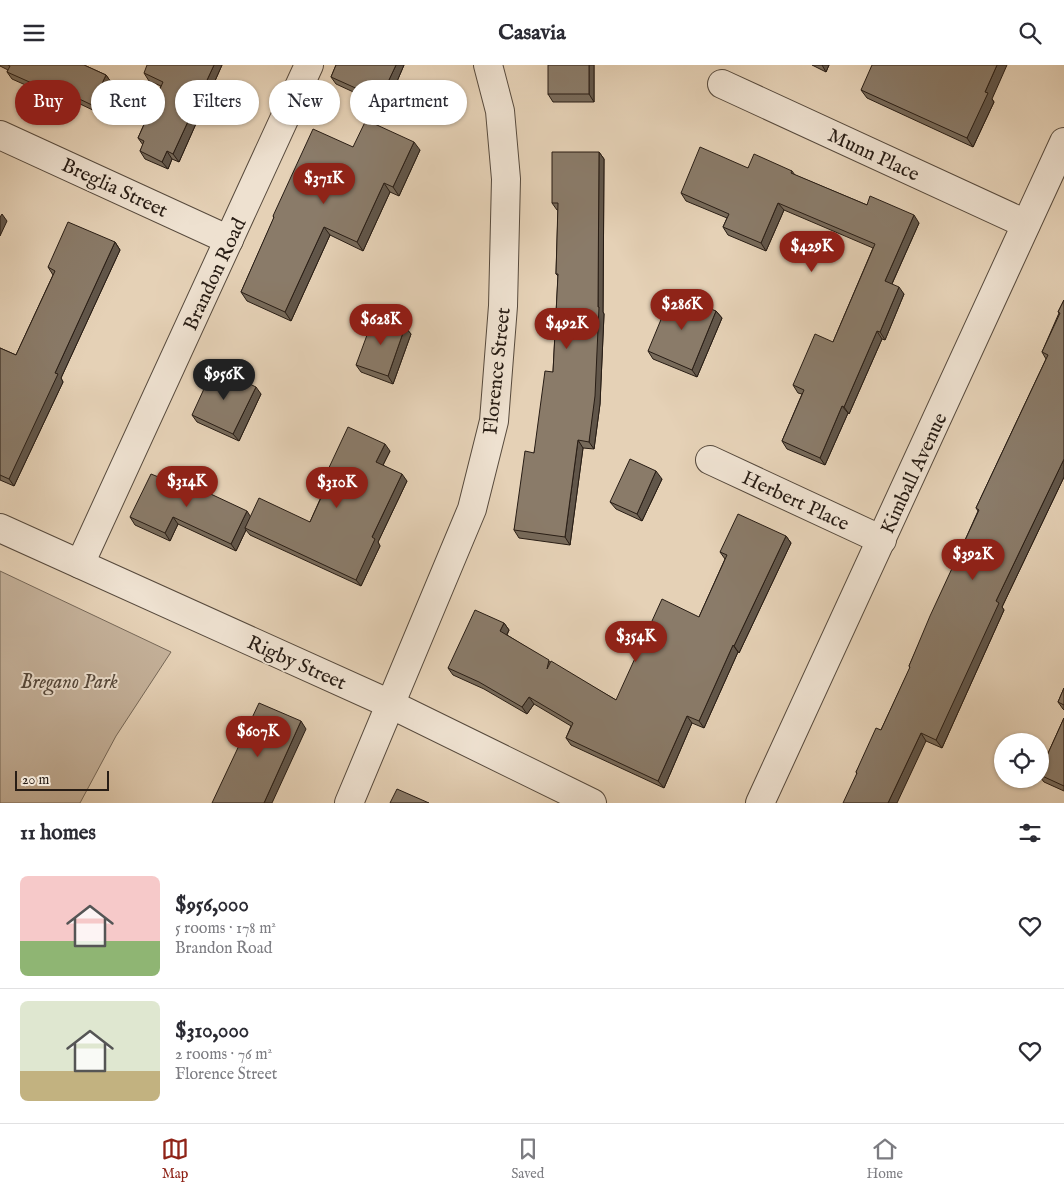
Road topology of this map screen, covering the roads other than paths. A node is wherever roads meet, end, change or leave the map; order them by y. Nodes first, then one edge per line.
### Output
1 (309, 65) edge
2 (488, 65) edge
3 (722, 84) dead end
4 (0, 135) edge
5 (1064, 142) edge
6 (1026, 224) junction
7 (229, 240) junction
8 (710, 460) dead end
9 (0, 527) edge
10 (882, 540) junction
11 (80, 564) junction
12 (390, 704) junction
13 (349, 803) edge
14 (592, 803) edge
15 (760, 803) edge

1 - 7 street, Brandon Road
2 - 12 street, Florence Street
3 - 6 street, Munn Place
4 - 7 street, Breglia Street
5 - 6 street, Kimball Avenue
6 - 10 street, Kimball Avenue
7 - 11 street, Brandon Road
8 - 10 street, Herbert Place
9 - 11 street, Rigby Street
10 - 15 street, Kimball Avenue
11 - 12 street, Rigby Street
12 - 13 street, Florence Street
12 - 14 street, Rigby Street

